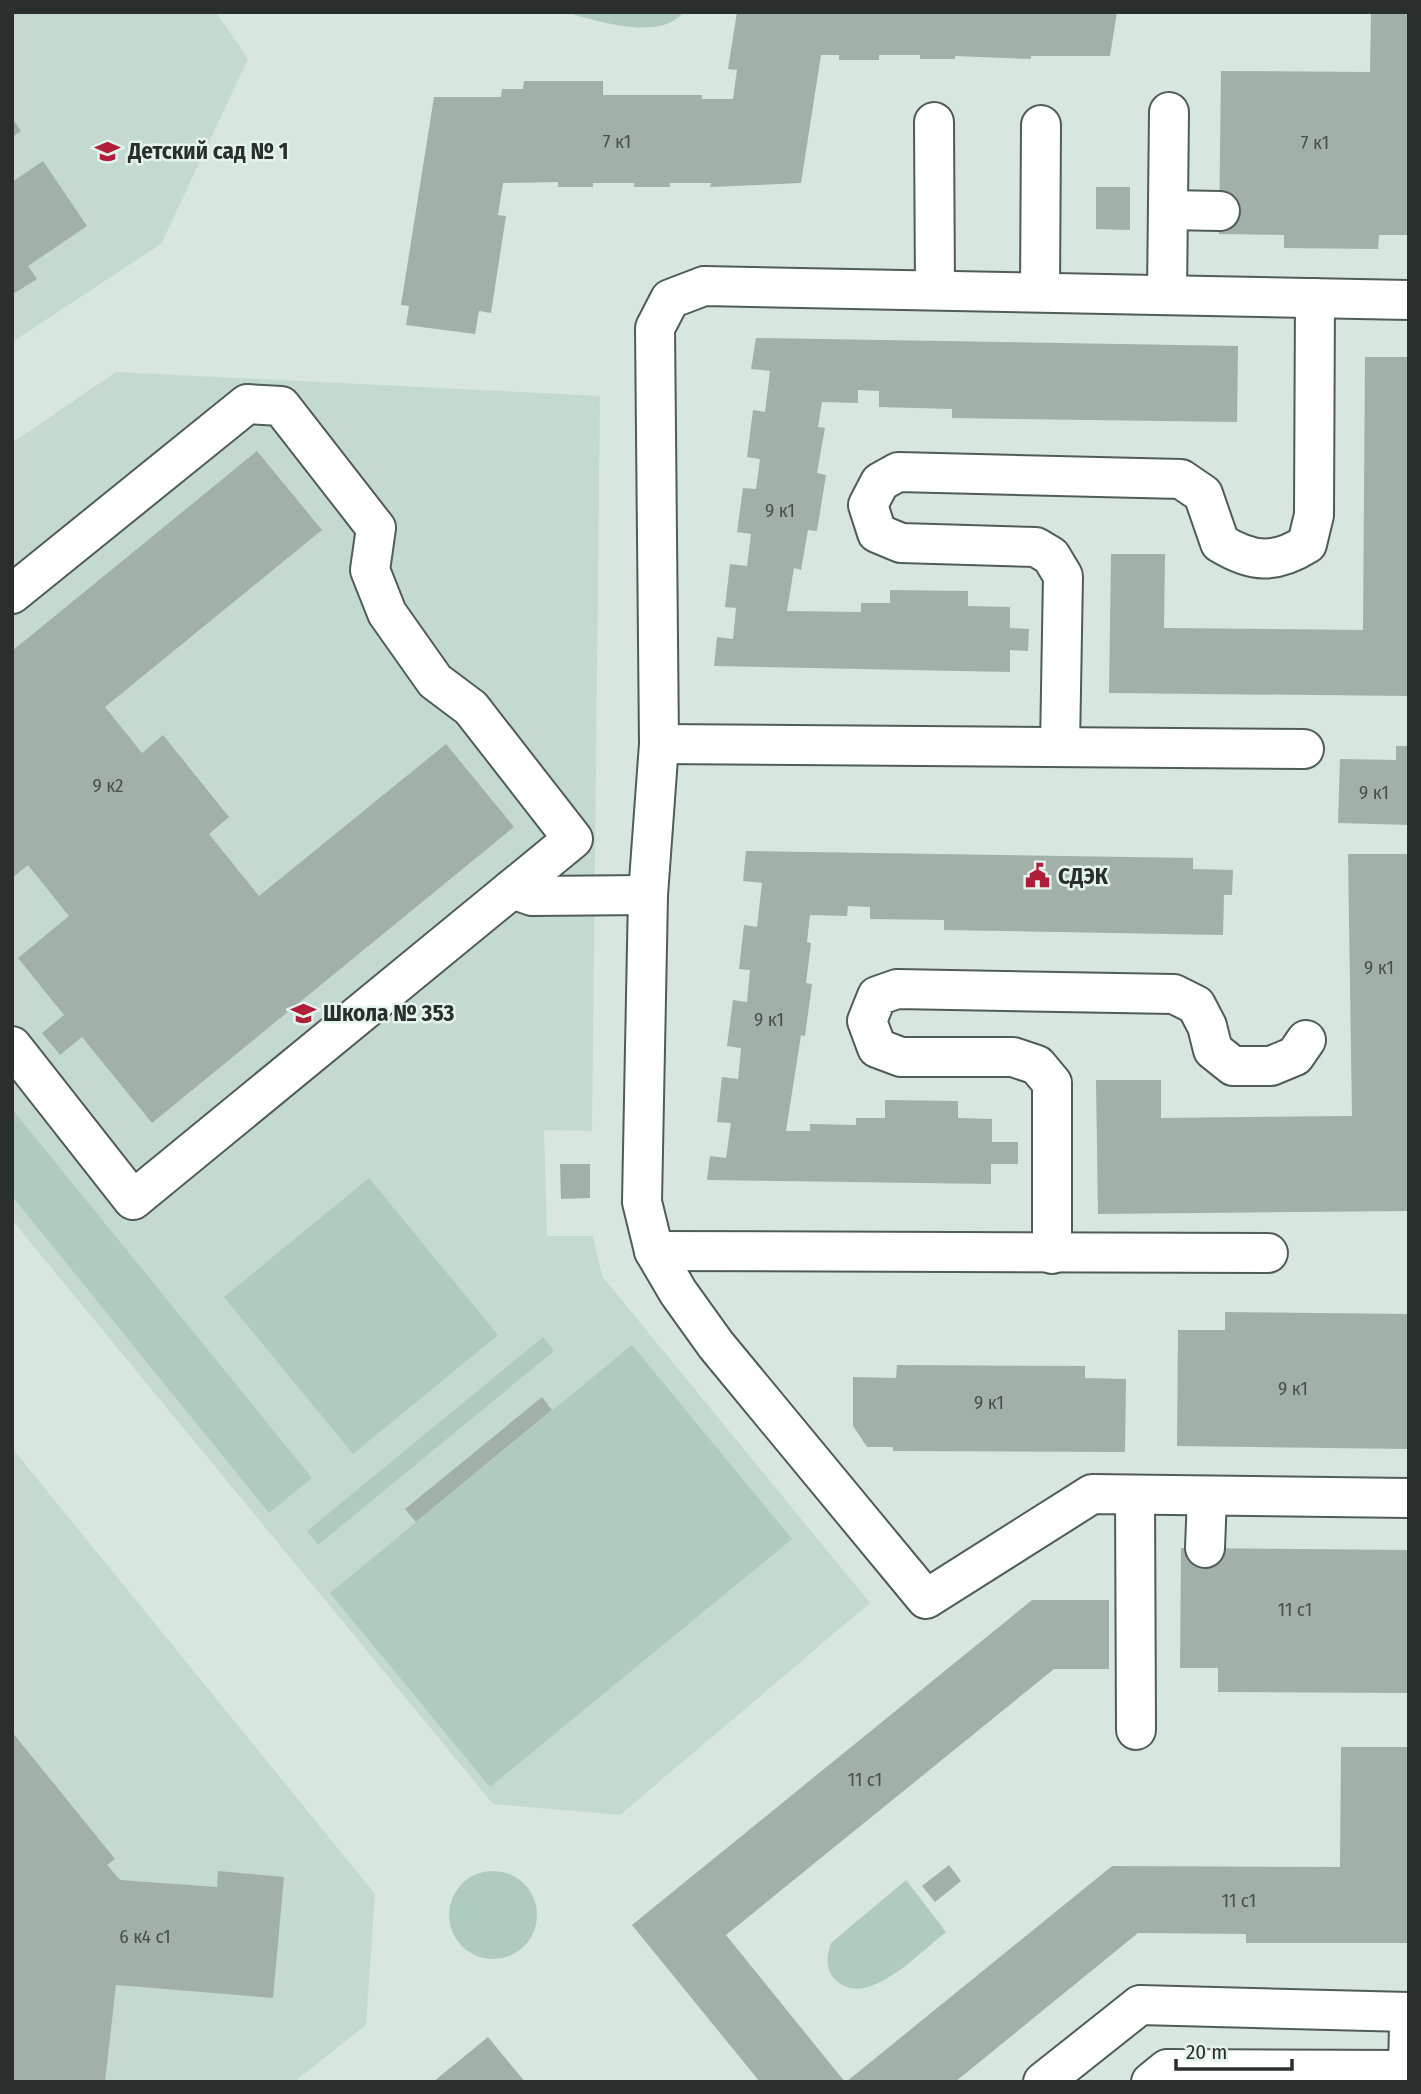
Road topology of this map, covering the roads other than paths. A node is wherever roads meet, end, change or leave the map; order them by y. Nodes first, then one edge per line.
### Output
1 (1169, 112) dead end
2 (934, 122) dead end
3 (1041, 125) dead end
4 (1168, 210) junction
5 (1220, 211) dead end
6 (935, 290) junction
7 (1040, 292) junction
8 (1167, 295) junction
9 (1315, 298) junction
10 (1409, 300) edge
11 (12, 594) edge
12 (659, 744) junction
13 (1060, 746) junction
14 (1304, 749) dead end
15 (512, 888) junction
16 (648, 895) junction
17 (1306, 1040) dead end
18 (12, 1046) edge
19 (654, 1251) junction
20 (1268, 1252) dead end
21 (1052, 1254) junction
22 (1135, 1495) junction
23 (1207, 1496) junction
24 (1409, 1498) edge
25 (1205, 1549) dead end
26 (1136, 1730) dead end
27 (1409, 2012) edge
28 (1409, 2025) edge
29 (1292, 2075) edge
30 (1043, 2082) edge
31 (1151, 2082) edge

1 - 4 lane
2 - 6 lane
3 - 7 lane
4 - 5 lane
4 - 8 lane
6 - 7 lane
6 - 12 lane
7 - 8 lane
8 - 9 lane
9 - 10 lane
9 - 13 lane
11 - 15 lane
12 - 13 lane
12 - 16 lane
13 - 14 lane
15 - 16 lane
15 - 18 lane
16 - 19 lane
17 - 21 lane
19 - 21 lane
19 - 22 lane
20 - 21 lane
22 - 23 lane
22 - 26 lane
23 - 24 lane
23 - 25 lane
27 - 30 lane
28 - 29 lane
29 - 31 lane

